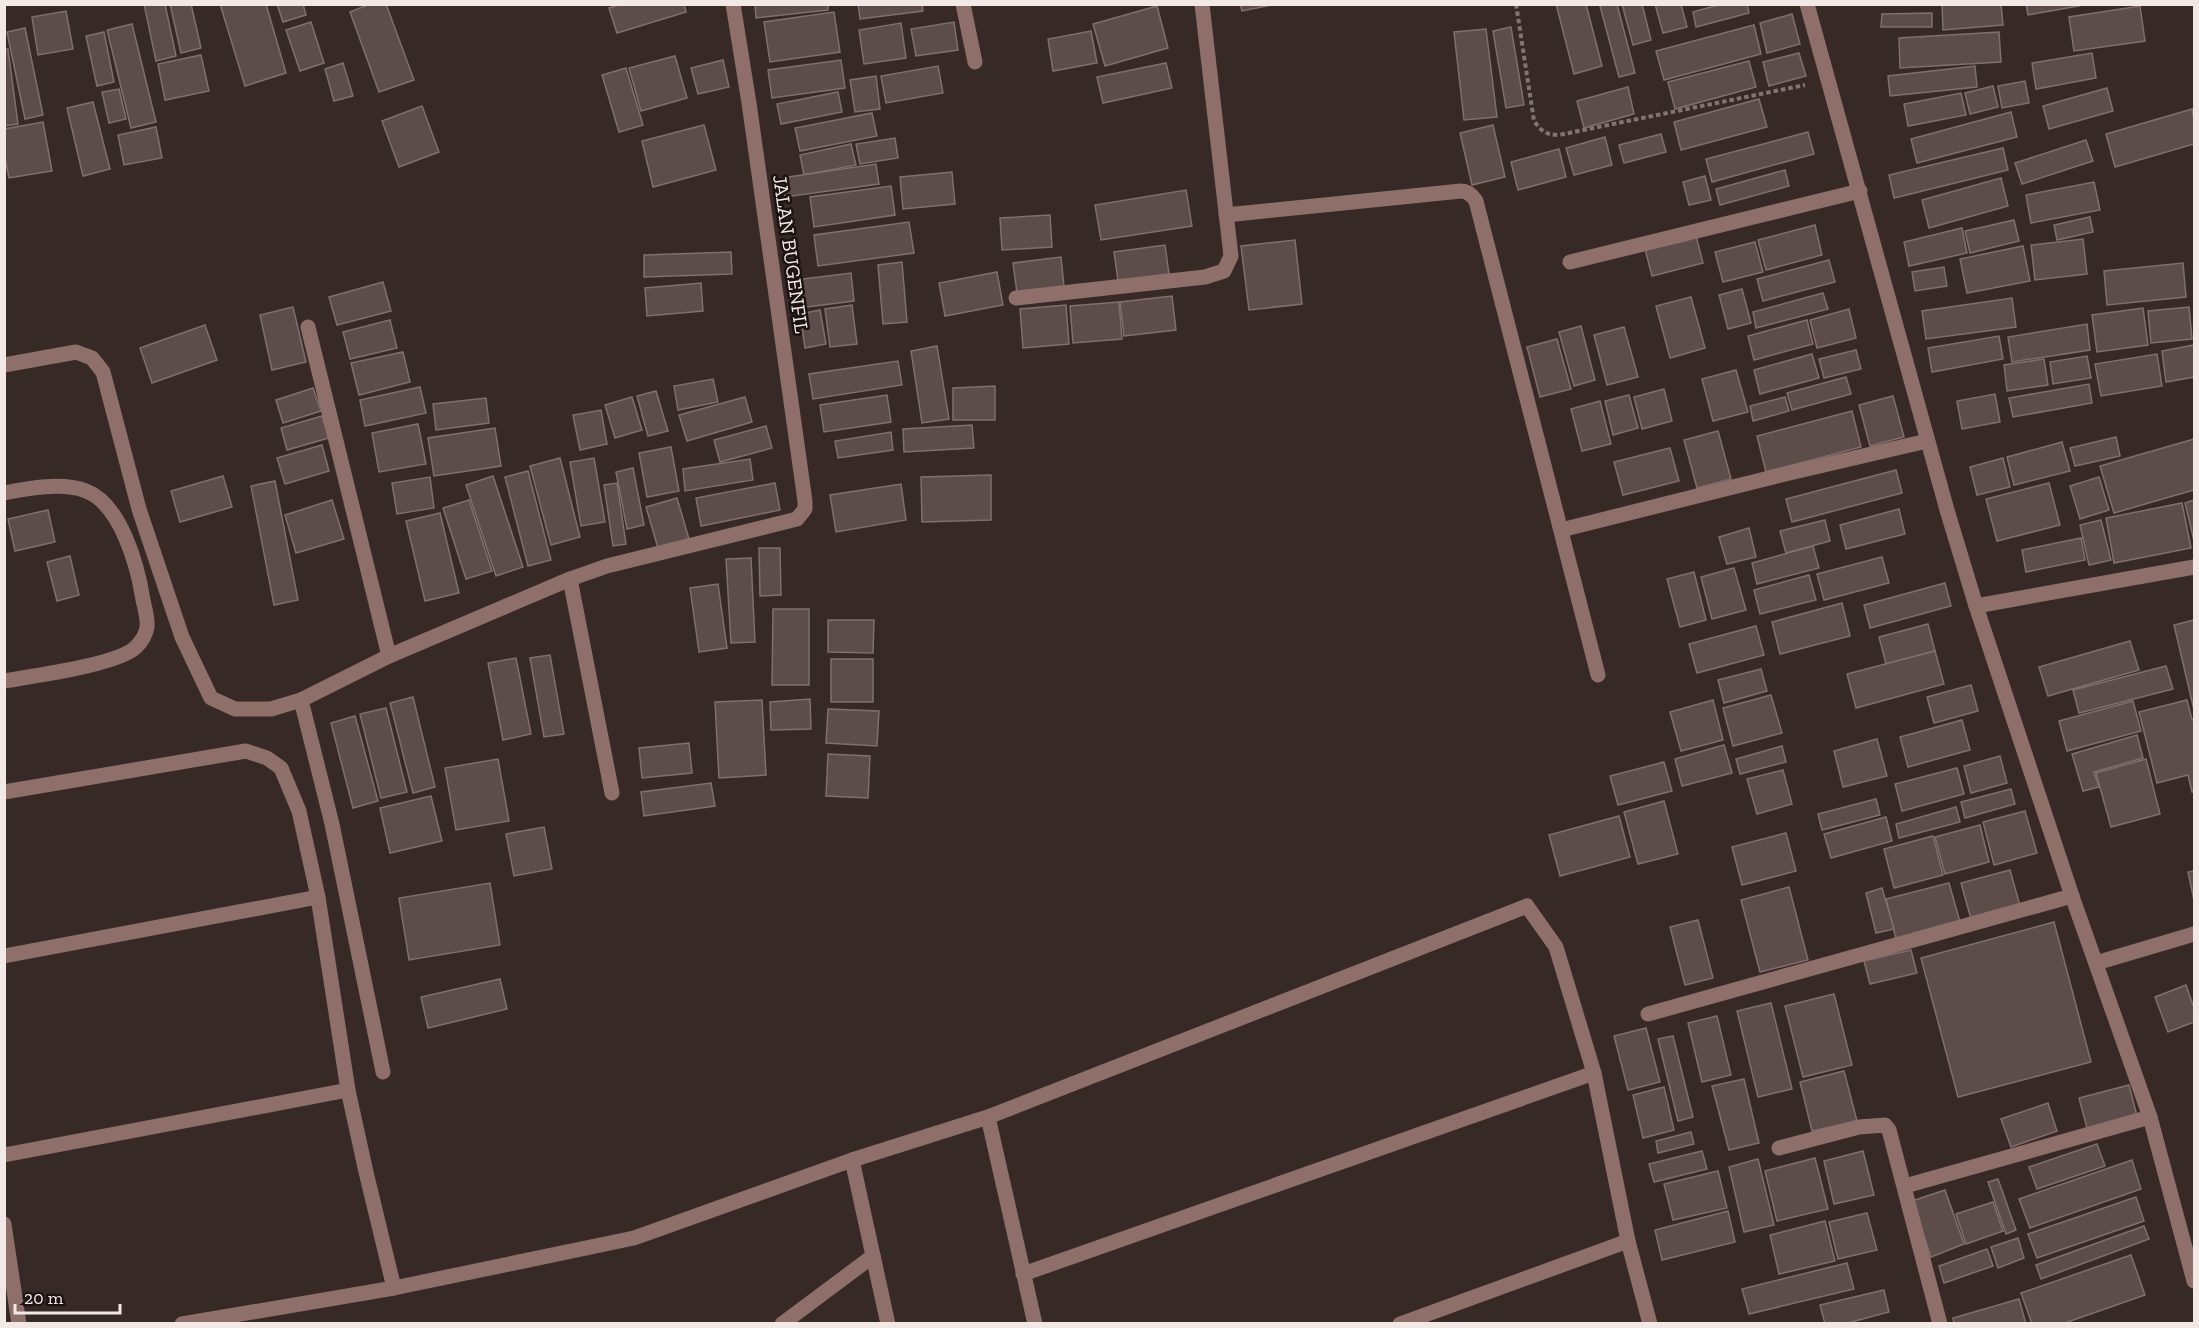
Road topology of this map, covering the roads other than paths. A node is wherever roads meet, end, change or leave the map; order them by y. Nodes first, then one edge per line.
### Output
1 (733, 4) edge
2 (963, 4) edge
3 (1202, 4) edge
4 (1808, 4) edge
5 (975, 62) dead end
6 (1860, 191) junction
7 (1226, 215) junction
8 (1570, 262) dead end
9 (1016, 298) dead end
10 (308, 327) dead end
11 (4, 365) edge
12 (1927, 441) junction
13 (4, 493) edge
14 (1562, 530) junction
15 (2194, 567) edge
16 (570, 579) junction
17 (1976, 606) junction
18 (388, 656) junction
19 (1598, 675) dead end
20 (4, 681) edge
21 (301, 700) junction
22 (4, 792) edge
23 (612, 793) dead end
24 (2072, 896) junction
25 (318, 897) junction
26 (2194, 934) edge
27 (4, 956) edge
28 (2096, 963) junction
29 (1648, 1014) dead end
30 (383, 1071) dead end
31 (1594, 1073) junction
32 (348, 1090) junction
33 (988, 1117) junction
34 (2150, 1117) junction
35 (1779, 1148) dead end
36 (4, 1155) edge
37 (852, 1160) junction
38 (1905, 1186) junction
39 (4, 1224) edge
40 (1628, 1241) junction
41 (873, 1256) junction
42 (1023, 1274) junction
43 (2194, 1281) edge
44 (394, 1288) junction
45 (19, 1323) edge
46 (182, 1323) edge
47 (782, 1323) edge
48 (888, 1323) edge
49 (1035, 1323) edge
50 (1400, 1323) edge
51 (1650, 1323) edge
52 (1940, 1323) edge

1 - 16 street, JALAN BUGENFIL
2 - 5 street
3 - 7 street
4 - 6 street
6 - 8 street
6 - 12 street
7 - 9 street
7 - 14 street
10 - 18 street
11 - 21 street
12 - 14 street
12 - 17 street
13 - 20 street
14 - 19 street
15 - 17 street
16 - 18 street
16 - 23 street
17 - 24 street
18 - 21 street
21 - 30 street
22 - 25 street
24 - 28 street
24 - 29 street
25 - 27 street
25 - 32 street
26 - 28 street
28 - 34 street
31 - 33 street
31 - 40 street
31 - 42 street
32 - 36 street
32 - 44 street
33 - 37 street
33 - 42 street
34 - 38 street
34 - 43 street
35 - 38 street
37 - 41 street
37 - 44 street
38 - 52 street
39 - 45 street
40 - 50 street
40 - 51 street
41 - 47 street
41 - 48 street
42 - 49 street
44 - 46 street

